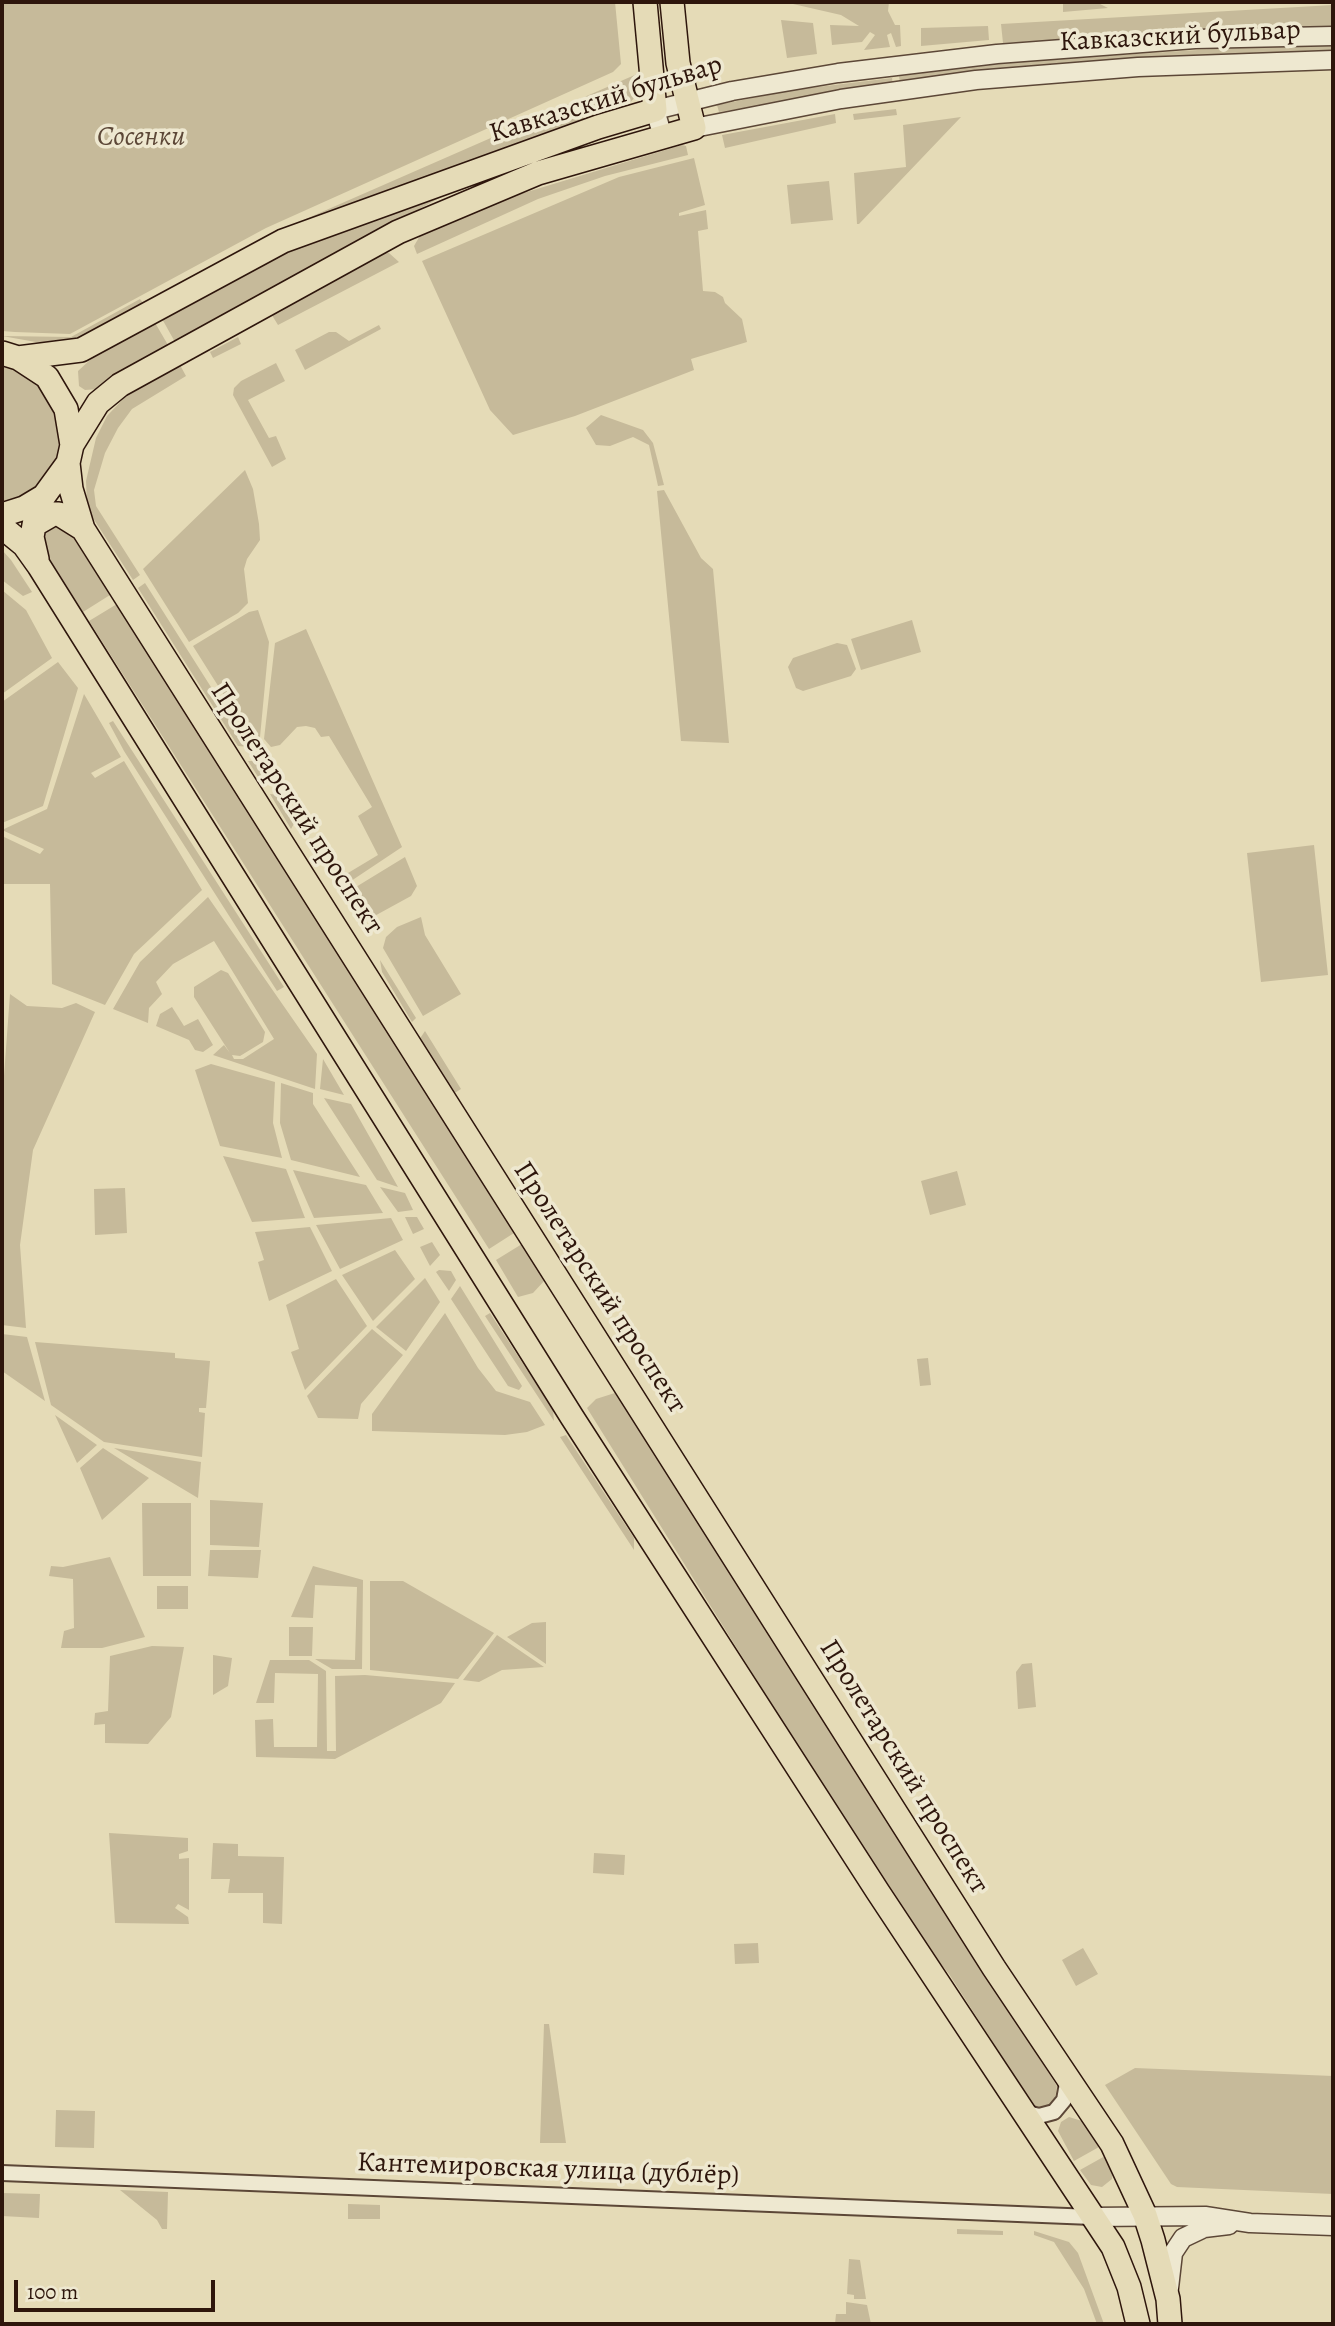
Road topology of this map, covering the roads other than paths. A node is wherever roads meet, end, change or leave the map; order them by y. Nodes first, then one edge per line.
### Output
1 (645, 2) edge
2 (672, 2) edge
3 (1333, 36) edge
4 (1333, 60) edge
5 (688, 101) junction
6 (655, 110) junction
7 (694, 128) junction
8 (663, 136) junction
9 (10, 356) edge
10 (70, 454) junction
11 (2, 515) edge
12 (2, 527) edge
13 (83, 529) junction
14 (39, 566) junction
15 (1068, 2077) junction
16 (1024, 2112) junction
17 (2, 2173) edge
18 (1145, 2215) junction
19 (1092, 2217) junction
20 (1250, 2223) junction
21 (1333, 2226) edge
22 (1168, 2299) junction
23 (1138, 2324) edge
24 (1170, 2324) edge

1 - 6 main road
2 - 5 main road
3 - 5 street, Кавказский бульвар
4 - 7 street, Кавказский бульвар
5 - 6 street, Кавказский бульвар
5 - 7 main road
6 - 8 street
6 - 9 main road, Кавказский бульвар
7 - 8 main road, Кавказский бульвар
8 - 10 main road, Кавказский бульвар
9 - 10 main road, Пролетарский проспект
10 - 11 main road, Кавказский бульвар
10 - 13 main road, Пролетарский проспект
12 - 14 main road
13 - 14 main road
13 - 15 main road, Пролетарский проспект
14 - 16 main road
15 - 16 street
15 - 18 main road, Пролетарский проспект
16 - 19 main road
17 - 19 street, Кантемировская улица (дублёр)
18 - 19 street
18 - 20 street
18 - 22 main road, Пролетарский проспект
19 - 23 main road
20 - 21 street
20 - 22 street
22 - 24 main road, Пролетарский проспект

